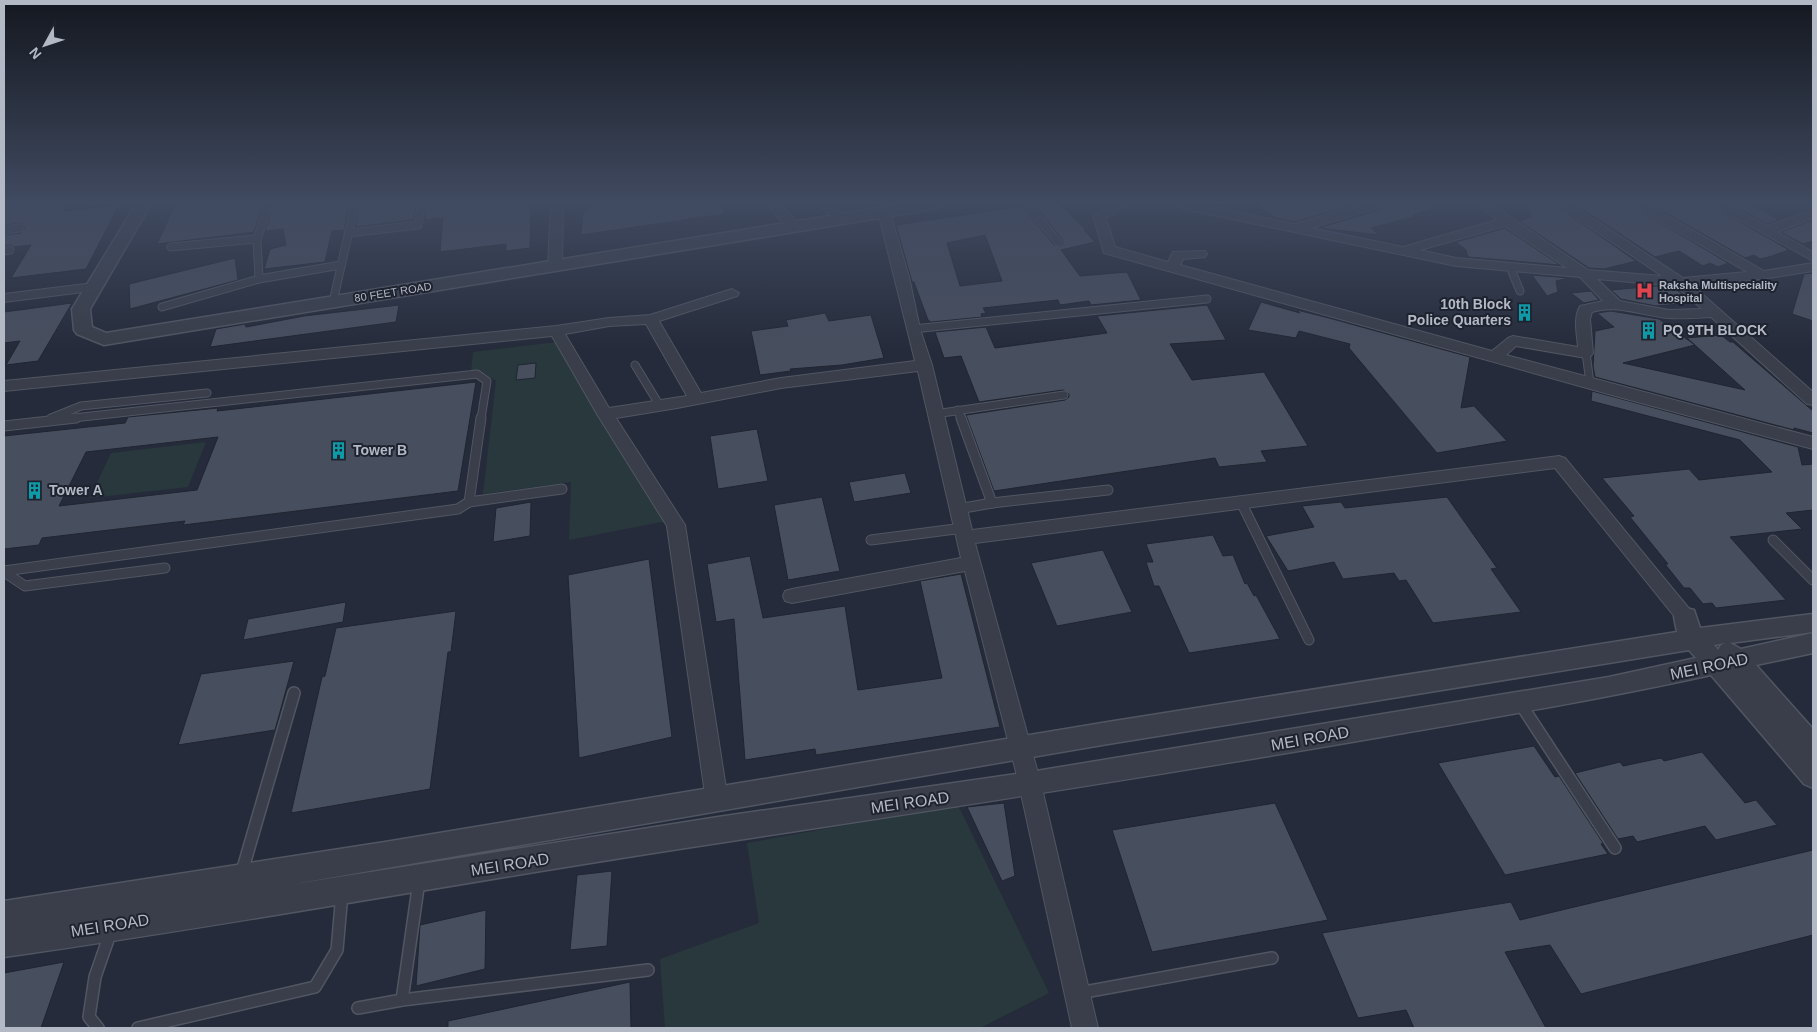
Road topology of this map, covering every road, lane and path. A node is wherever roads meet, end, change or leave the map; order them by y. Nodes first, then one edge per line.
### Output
1 (115, 252) edge
2 (258, 252) edge
3 (344, 252) edge
4 (555, 252) edge
5 (640, 252) edge
6 (895, 252) edge
7 (1117, 252) edge
8 (1409, 252) edge
9 (1553, 252) edge
10 (1635, 252) edge
11 (1722, 252) edge
12 (1200, 254) dead end
13 (341, 265) junction
14 (555, 266) junction
15 (1172, 267) junction
16 (1510, 267) junction
17 (1813, 267) edge
18 (1585, 274) junction
19 (1762, 275) junction
20 (259, 279) junction
21 (1680, 282) junction
22 (94, 287) junction
23 (1520, 291) dead end
24 (732, 293) dead end
25 (4, 298) edge
26 (1207, 299) dead end
27 (333, 302) junction
28 (1616, 306) junction
29 (162, 307) dead end
30 (1715, 313) junction
31 (651, 319) junction
32 (913, 329) junction
33 (556, 331) junction
34 (1586, 353) junction
35 (1495, 357) junction
36 (634, 365) dead end
37 (924, 365) junction
38 (1590, 383) junction
39 (4, 386) edge
40 (207, 393) dead end
41 (1064, 395) dead end
42 (697, 400) junction
43 (1813, 400) edge
44 (660, 406) junction
45 (958, 410) junction
46 (605, 414) junction
47 (935, 414) junction
48 (39, 422) junction
49 (4, 426) edge
50 (1813, 443) edge
51 (562, 489) dead end
52 (1108, 490) dead end
53 (469, 502) junction
54 (1242, 502) junction
55 (992, 503) junction
56 (958, 509) junction
57 (964, 533) junction
58 (871, 540) dead end
59 (1773, 540) dead end
60 (972, 563) junction
61 (164, 568) dead end
62 (4, 572) edge
63 (1813, 580) edge
64 (792, 596) dead end
65 (1813, 623) edge
66 (1698, 630) junction
67 (1309, 640) dead end
68 (1813, 643) edge
69 (1727, 661) junction
70 (294, 693) dead end
71 (1520, 703) junction
72 (1813, 747) edge
73 (1021, 748) junction
74 (1813, 776) edge
75 (1030, 784) junction
76 (717, 801) junction
77 (1615, 848) dead end
78 (419, 879) junction
79 (240, 880) junction
80 (343, 890) junction
81 (4, 915) edge
82 (113, 924) junction
83 (4, 942) edge
84 (1272, 958) dead end
85 (648, 970) dead end
86 (1077, 993) junction
87 (402, 1000) junction
88 (358, 1008) dead end
89 (98, 1028) edge
90 (138, 1028) edge
91 (1085, 1028) edge

1 - 22 street, 80 FEET ROAD
2 - 20 lane
3 - 13 lane
4 - 14 street
5 - 14 street, 80 FEET ROAD
6 - 32 street
7 - 15 street
8 - 16 street
9 - 18 street
10 - 21 street
11 - 19 street
12 - 15 street
13 - 20 lane
13 - 27 lane
14 - 27 street, 80 FEET ROAD
15 - 35 street
16 - 18 street
16 - 23 lane
17 - 19 street
18 - 21 street
18 - 28 street
19 - 21 street
20 - 29 lane
21 - 30 street
22 - 25 street
22 - 27 street, 80 FEET ROAD
24 - 31 street
26 - 32 lane
28 - 30 street
28 - 34 street
30 - 43 street
31 - 33 street
31 - 42 street
32 - 37 street
33 - 39 street
33 - 46 street
34 - 35 street
34 - 38 lane
35 - 38 street
36 - 44 lane
37 - 42 street
37 - 47 street
38 - 50 street
40 - 48 lane
41 - 45 lane
42 - 44 street
44 - 46 street
45 - 47 lane
45 - 55 lane
46 - 76 street
47 - 56 street
48 - 49 lane
48 - 53 lane
51 - 53 lane
52 - 55 lane
53 - 62 lane
54 - 57 street
54 - 66 street
54 - 67 lane
55 - 56 lane
56 - 57 street
57 - 58 lane
57 - 60 street
59 - 63 lane
60 - 64 street
60 - 73 street
61 - 62 lane
65 - 66 street, MEI ROAD
66 - 69 street
66 - 73 street, MEI ROAD
68 - 69 street, MEI ROAD
69 - 71 street, MEI ROAD
69 - 72 street
69 - 74 street
70 - 79 lane
71 - 75 street, MEI ROAD
71 - 77 lane
73 - 75 street
73 - 76 street, MEI ROAD
75 - 78 street, MEI ROAD
75 - 86 street
76 - 79 street, MEI ROAD
78 - 80 street, MEI ROAD
78 - 87 lane
79 - 81 street, MEI ROAD
80 - 82 street, MEI ROAD
80 - 90 lane
82 - 83 street, MEI ROAD
82 - 89 lane
84 - 86 lane
85 - 87 lane
86 - 91 street
87 - 88 lane

